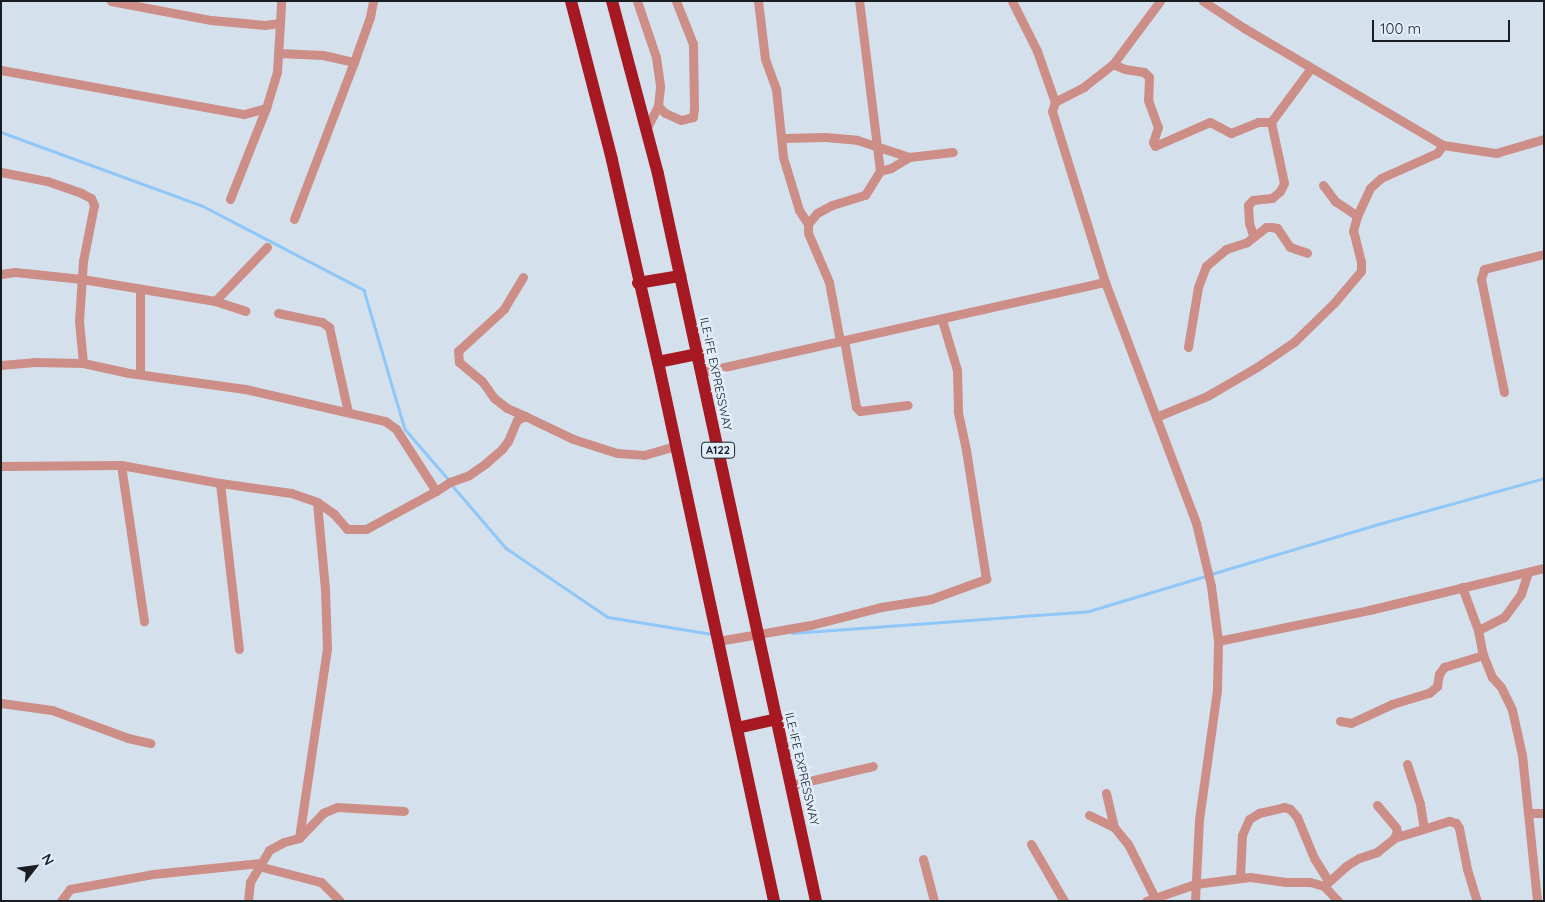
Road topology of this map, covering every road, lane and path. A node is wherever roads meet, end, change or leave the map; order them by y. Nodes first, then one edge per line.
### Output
1 (111, 1) edge
2 (281, 1) edge
3 (373, 1) edge
4 (571, 1) edge
5 (612, 1) edge
6 (637, 1) edge
7 (676, 1) edge
8 (758, 1) edge
9 (859, 1) edge
10 (1012, 1) edge
11 (1160, 1) edge
12 (1203, 1) edge
13 (280, 23) junction
14 (278, 53) junction
15 (354, 62) junction
16 (1113, 64) junction
17 (1311, 68) junction
18 (1, 70) edge
19 (1055, 102) junction
20 (658, 106) junction
21 (266, 108) junction
22 (1271, 122) junction
23 (646, 130) junction
24 (783, 138) junction
25 (1544, 139) edge
26 (1443, 145) junction
27 (878, 147) junction
28 (953, 152) dead end
29 (909, 156) junction
30 (880, 171) junction
31 (1, 172) edge
32 (1323, 185) dead end
33 (230, 199) dead end
34 (1357, 216) junction
35 (294, 219) dead end
36 (808, 224) junction
37 (1253, 235) junction
38 (267, 247) dead end
39 (1307, 253) dead end
40 (1544, 254) edge
41 (1, 274) edge
42 (680, 276) junction
43 (523, 277) dead end
44 (82, 279) junction
45 (1105, 282) junction
46 (638, 283) junction
47 (140, 289) junction
48 (215, 301) junction
49 (245, 311) dead end
50 (278, 312) dead end
51 (942, 320) junction
52 (842, 340) junction
53 (1188, 347) dead end
54 (698, 354) junction
55 (658, 362) junction
56 (83, 363) junction
57 (1, 366) edge
58 (702, 372) junction
59 (140, 374) junction
60 (1504, 392) dead end
61 (908, 404) dead end
62 (348, 412) junction
63 (525, 416) junction
64 (1156, 417) junction
65 (676, 446) junction
66 (122, 465) junction
67 (1, 466) edge
68 (220, 483) junction
69 (436, 492) junction
70 (317, 502) junction
71 (1544, 568) edge
72 (1528, 572) junction
73 (1462, 587) junction
74 (144, 622) dead end
75 (1478, 630) junction
76 (756, 632) junction
77 (718, 641) junction
78 (1218, 641) junction
79 (238, 649) dead end
80 (1482, 655) junction
81 (1, 703) edge
82 (776, 719) junction
83 (1340, 721) dead end
84 (737, 728) junction
85 (150, 743) dead end
86 (1407, 764) dead end
87 (873, 766) dead end
88 (792, 785) junction
89 (1106, 793) dead end
90 (1377, 805) dead end
91 (404, 811) dead end
92 (1529, 813) junction
93 (1544, 814) edge
94 (1088, 815) dead end
95 (1114, 827) junction
96 (1424, 829) junction
97 (299, 838) junction
98 (1394, 838) junction
99 (1031, 844) dead end
100 (923, 859) dead end
101 (1317, 864) junction
102 (259, 865) junction
103 (1240, 877) junction
104 (1310, 882) junction
105 (1195, 884) junction
106 (1326, 884) junction
107 (1150, 899) edge
108 (61, 901) edge
109 (248, 901) edge
110 (340, 901) edge
111 (774, 901) edge
112 (816, 901) edge
113 (934, 901) edge
114 (1064, 901) edge
115 (1195, 901) edge
116 (1338, 901) edge
117 (1477, 901) edge
118 (1537, 901) edge

1 - 13 street
2 - 13 street
3 - 15 street
4 - 46 highway
5 - 23 highway, ILE-IFE EXPRESSWAY / A122
6 - 20 street
7 - 20 street
8 - 24 street
9 - 27 street
10 - 19 street
11 - 16 street
12 - 17 street
13 - 14 street
14 - 15 street
14 - 21 street
15 - 35 street
16 - 19 street
16 - 22 street
17 - 22 street
17 - 26 street
18 - 21 street
19 - 45 street
20 - 23 street
21 - 33 street
22 - 37 street
23 - 42 highway, ILE-IFE EXPRESSWAY / A122
24 - 27 street
24 - 36 street
25 - 26 street
26 - 34 street
27 - 29 street
27 - 30 street
28 - 29 street
29 - 30 street
30 - 36 street
31 - 44 street
32 - 34 street
34 - 64 street
36 - 52 street
37 - 39 street
37 - 53 street
38 - 48 street
40 - 60 street
41 - 44 street
42 - 46 highway
42 - 54 highway, ILE-IFE EXPRESSWAY / A122
43 - 63 street
44 - 47 street
44 - 56 street
45 - 51 street
45 - 64 street
46 - 55 highway
47 - 48 street
47 - 59 street
48 - 49 street
50 - 62 street
51 - 52 street
51 - 76 street
52 - 58 street
52 - 61 street
54 - 55 highway
54 - 58 highway, ILE-IFE EXPRESSWAY / A122
55 - 65 highway
56 - 57 street
56 - 59 street
58 - 76 highway, ILE-IFE EXPRESSWAY / A122
59 - 62 street
62 - 69 street
63 - 65 street
63 - 69 street
64 - 78 street
65 - 77 highway
66 - 67 street
66 - 68 street
66 - 74 street
68 - 70 street
68 - 79 street
69 - 70 street
70 - 97 street
71 - 72 street
72 - 73 street
72 - 75 street
73 - 75 street
73 - 78 street
75 - 80 street
76 - 77 street
76 - 82 highway, ILE-IFE EXPRESSWAY / A122
77 - 84 highway
78 - 105 street
80 - 83 street
80 - 92 street
81 - 85 street
82 - 84 highway
82 - 88 highway, ILE-IFE EXPRESSWAY / A122
84 - 111 highway
86 - 96 street
87 - 88 street
88 - 112 highway, ILE-IFE EXPRESSWAY / A122
89 - 95 street
90 - 98 street
91 - 97 street
92 - 93 street
92 - 118 street
94 - 95 street
95 - 107 street
96 - 98 street
96 - 117 street
97 - 102 street
98 - 106 street
99 - 114 street
100 - 113 street
101 - 103 street
101 - 104 street
101 - 106 street
102 - 108 street
102 - 109 street
102 - 110 street
103 - 104 street
103 - 105 street
104 - 106 street
105 - 107 street
105 - 115 street
106 - 116 street

